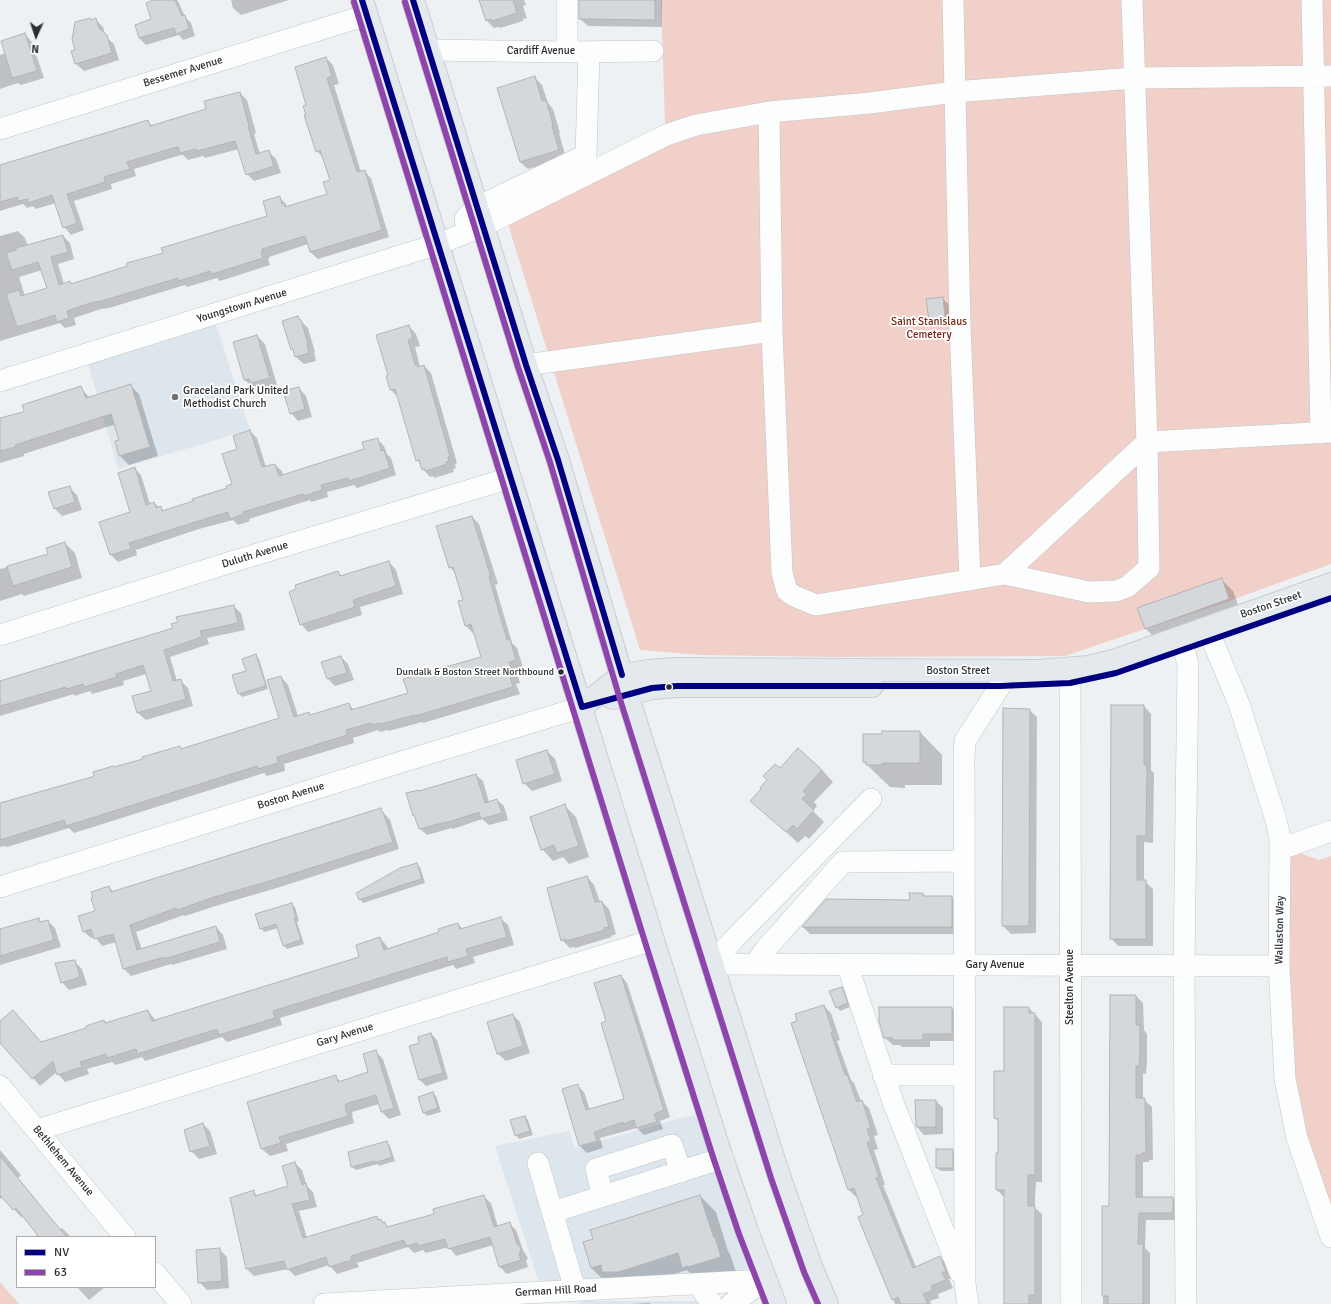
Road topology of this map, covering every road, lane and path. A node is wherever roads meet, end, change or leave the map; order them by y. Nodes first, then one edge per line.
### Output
1 (413, 0) edge
2 (568, 0) edge
3 (953, 0) edge
4 (1132, 0) edge
5 (1312, 0) edge
6 (365, 8) edge
7 (429, 50) junction
8 (653, 51) dead end
9 (567, 52) junction
10 (589, 52) junction
11 (1323, 76) edge
12 (1134, 78) junction
13 (954, 92) junction
14 (769, 112) junction
15 (0, 129) edge
16 (480, 216) junction
17 (438, 244) junction
18 (772, 331) junction
19 (526, 365) junction
20 (0, 381) edge
21 (1326, 432) edge
22 (1147, 442) junction
23 (510, 478) junction
24 (1005, 574) junction
25 (970, 580) junction
26 (1331, 584) edge
27 (1331, 598) edge
28 (1209, 634) junction
29 (0, 635) edge
30 (1184, 649) junction
31 (1070, 676) junction
32 (624, 684) junction
33 (1000, 686) junction
34 (582, 707) junction
35 (871, 799) dead end
36 (1331, 831) edge
37 (1281, 849) junction
38 (964, 861) junction
39 (0, 887) edge
40 (653, 940) junction
41 (712, 964) junction
42 (755, 964) junction
43 (846, 964) junction
44 (964, 965) junction
45 (1070, 965) junction
46 (1184, 966) junction
47 (1279, 966) junction
48 (883, 1075) junction
49 (964, 1075) junction
50 (0, 1086) edge
51 (37, 1130) junction
52 (722, 1158) junction
53 (538, 1163) dead end
54 (681, 1172) junction
55 (603, 1196) junction
56 (553, 1212) junction
57 (124, 1236) edge
58 (1331, 1237) edge
59 (156, 1274) edge
60 (765, 1280) junction
61 (698, 1284) junction
62 (575, 1290) junction
63 (966, 1294) edge
64 (181, 1304) edge
65 (324, 1304) edge
66 (712, 1304) edge
67 (731, 1304) edge
68 (775, 1304) edge
69 (827, 1304) edge
70 (1071, 1304) edge
71 (1186, 1304) edge

1 - 7 main road
2 - 9 street
3 - 13 street
4 - 12 street
5 - 11 street
6 - 15 street, Bessemer Avenue
6 - 17 main road
7 - 9 street, Cardiff Avenue
7 - 16 main road
8 - 10 street, Cardiff Avenue
9 - 10 street, Cardiff Avenue
10 - 16 street
11 - 12 street
11 - 21 street
12 - 13 street
12 - 22 street
13 - 14 street
13 - 25 street
14 - 16 street
14 - 18 street
16 - 17 street, Youngstown Avenue
16 - 19 main road
17 - 20 street, Youngstown Avenue
17 - 23 main road
18 - 19 street
18 - 25 street
19 - 32 main road
21 - 22 street
22 - 24 street
22 - 24 street
23 - 29 street, Duluth Avenue
23 - 34 main road
24 - 25 street
26 - 28 main road, Boston Street
27 - 28 main road, Boston Street
28 - 30 main road, Boston Street
28 - 31 main road, Boston Street
28 - 37 street, Wallaston Way
30 - 31 main road, Boston Street
30 - 46 street
31 - 32 main road, Boston Street
31 - 33 main road, Boston Street
31 - 45 street, Steelton Avenue
32 - 33 main road, Boston Street
32 - 34 main road, Boston Street
32 - 41 main road
33 - 38 street
34 - 39 street, Boston Avenue
34 - 40 main road
35 - 41 street
36 - 37 street
37 - 47 street, Wallaston Way
38 - 42 street
38 - 44 street
40 - 51 street, Gary Avenue
40 - 52 main road
41 - 42 street, Gary Avenue
41 - 69 main road
42 - 43 street, Gary Avenue
43 - 44 street, Gary Avenue
43 - 48 street
44 - 45 street, Gary Avenue
44 - 49 street
45 - 46 street, Gary Avenue
45 - 70 street, Steelton Avenue
46 - 47 street, Gary Avenue
46 - 71 street
47 - 58 street, Wallaston Way
48 - 49 street
48 - 63 street
49 - 63 street
50 - 51 street, Bethlehem Avenue
51 - 57 street, Bethlehem Avenue
52 - 54 street
52 - 60 main road
53 - 56 street
54 - 55 street
54 - 55 street
55 - 56 street
56 - 62 street
59 - 64 street
60 - 61 street, German Hill Road
60 - 67 street
60 - 68 main road
61 - 62 street, German Hill Road
61 - 66 street
62 - 65 street, German Hill Road

